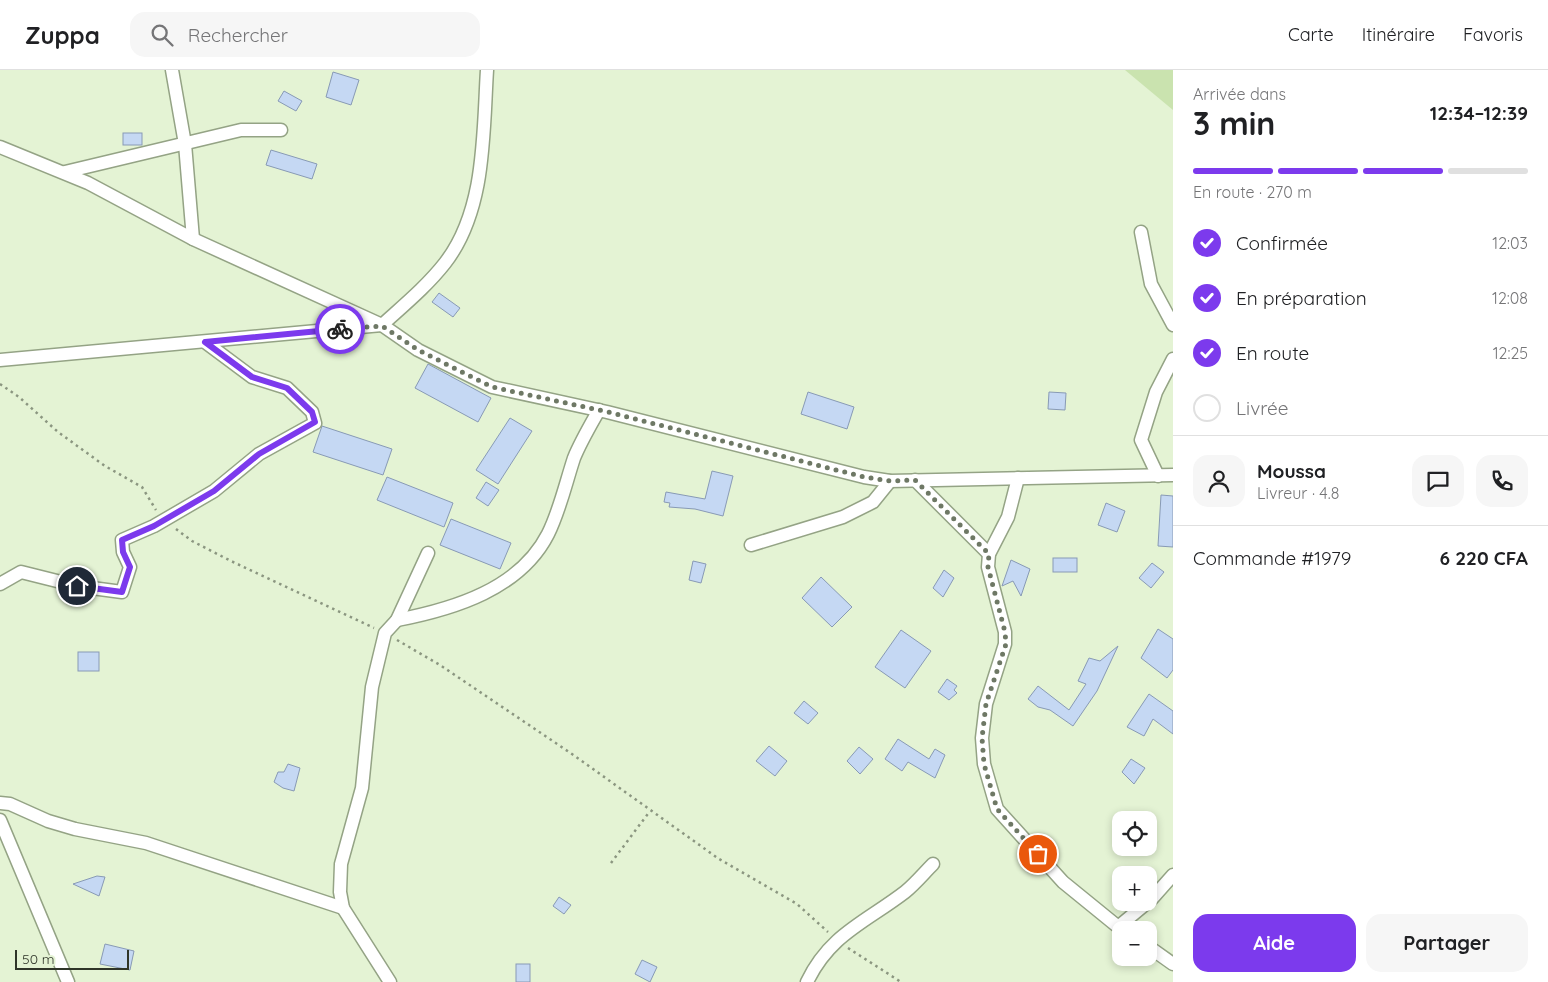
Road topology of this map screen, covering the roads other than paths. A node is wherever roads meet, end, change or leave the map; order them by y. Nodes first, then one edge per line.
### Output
1 (172, 70) edge
2 (487, 70) edge
3 (281, 130) dead end
4 (184, 144) junction
5 (0, 147) edge
6 (65, 172) junction
7 (1142, 232) dead end
8 (193, 239) junction
9 (1173, 325) edge
10 (382, 326) junction
11 (205, 342) junction
12 (1173, 359) edge
13 (0, 360) edge
14 (599, 410) junction
15 (1173, 475) edge
16 (1158, 476) junction
17 (1018, 478) junction
18 (915, 480) junction
19 (890, 481) junction
20 (751, 545) dead end
21 (428, 553) dead end
22 (989, 554) junction
23 (0, 584) edge
24 (398, 620) junction
25 (0, 803) edge
26 (0, 820) edge
27 (933, 864) dead end
28 (1173, 875) edge
29 (1157, 892) edge
30 (343, 908) junction
31 (1138, 911) edge
32 (1128, 921) edge
33 (1112, 922) edge
34 (1157, 953) edge
35 (1173, 964) edge
36 (68, 982) edge
37 (390, 982) edge
38 (807, 982) edge

1 - 4 street
2 - 10 street
3 - 4 street
4 - 6 street
4 - 8 street
5 - 6 street
6 - 8 street
7 - 9 street
8 - 10 street
10 - 11 street
10 - 14 street
11 - 13 street
11 - 23 street
12 - 16 street
14 - 19 street
14 - 24 street
15 - 16 street
16 - 17 street
17 - 18 street
17 - 22 street
18 - 19 street
18 - 22 street
19 - 20 street
21 - 24 street
22 - 33 street
24 - 30 street
25 - 30 street
26 - 36 street
27 - 38 street
28 - 29 street
30 - 37 street
31 - 32 street
34 - 35 street

